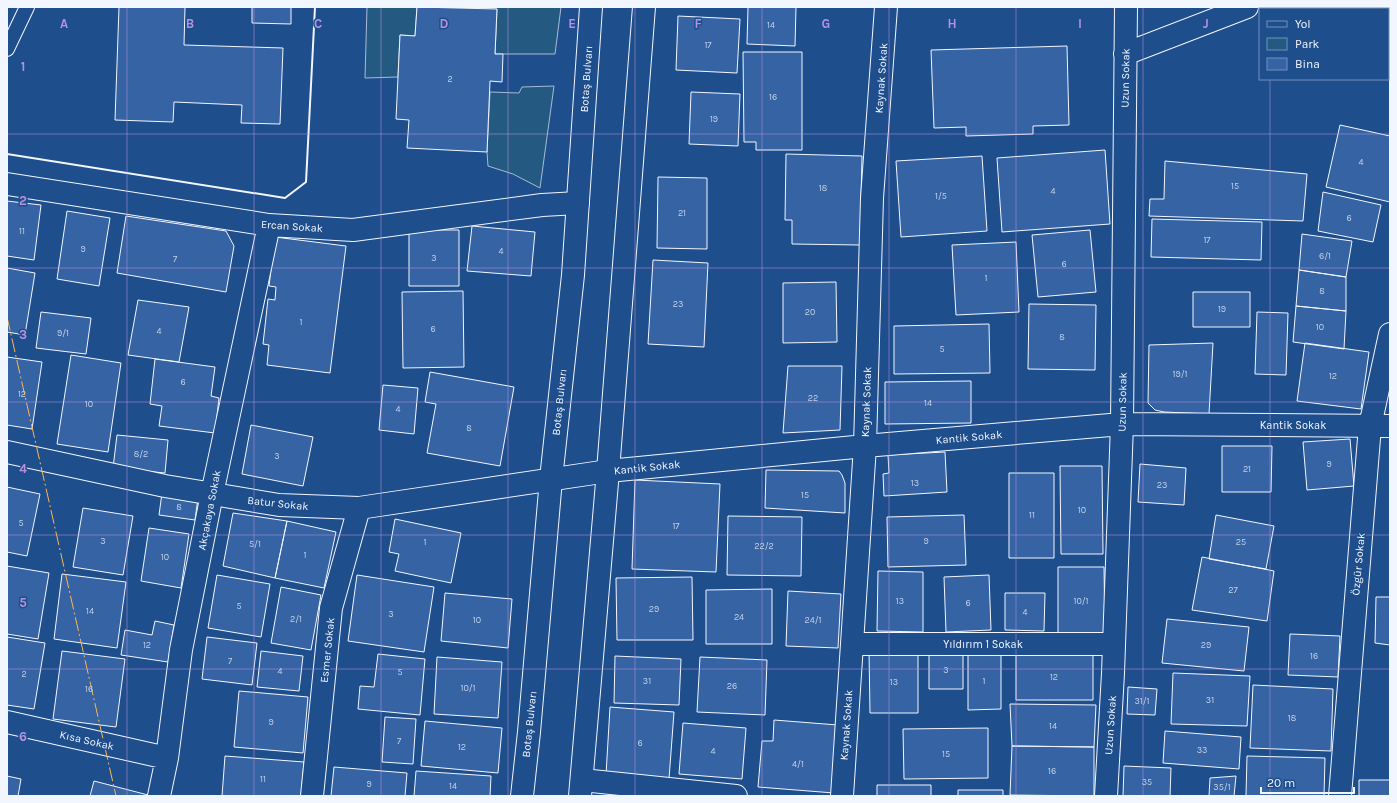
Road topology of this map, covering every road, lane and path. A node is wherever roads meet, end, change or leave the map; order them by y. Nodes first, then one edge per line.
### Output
1 (27, 7) edge
2 (591, 7) edge
3 (644, 7) edge
4 (886, 7) edge
5 (1126, 7) edge
6 (1247, 7) edge
7 (7, 49) edge
8 (1125, 54) junction
9 (7, 184) edge
10 (578, 203) junction
11 (268, 225) junction
12 (1390, 334) edge
13 (1122, 424) junction
14 (1380, 426) edge
15 (865, 446) junction
16 (7, 452) edge
17 (608, 471) junction
18 (551, 479) junction
19 (212, 494) junction
20 (359, 508) junction
21 (852, 644) junction
22 (1114, 644) junction
23 (7, 722) edge
24 (167, 758) junction
25 (581, 788) edge
26 (158, 796) edge
27 (312, 796) edge
28 (522, 796) edge
29 (736, 796) edge
30 (842, 796) edge
31 (1106, 796) edge
32 (1340, 796) edge

1 - 7 lane
2 - 10 street, Botaş Bulvarı
3 - 17 street
4 - 15 street, Kaynak Sokak
5 - 8 street, Uzun Sokak
6 - 8 street
8 - 13 street, Uzun Sokak
9 - 11 street, Ercan Sokak
10 - 11 street, Ercan Sokak
10 - 18 street, Botaş Bulvarı
11 - 19 street, Akçakaya Sokak
12 - 14 street, Özgür Sokak
13 - 14 street, Kantik Sokak
13 - 15 street, Kantik Sokak
13 - 22 street, Uzun Sokak
14 - 32 street, Özgür Sokak
15 - 17 street, Kantik Sokak
15 - 21 street, Kaynak Sokak
16 - 19 street, Batur Sokak
17 - 18 street, Kantik Sokak
17 - 25 street
18 - 20 street, Batur Sokak
18 - 28 street, Botaş Bulvarı
19 - 20 street, Batur Sokak
19 - 24 street, Akçakaya Sokak
20 - 27 street, Esmer Sokak
21 - 22 street, Yıldırım 1 Sokak
21 - 30 street, Kaynak Sokak
22 - 31 street, Uzun Sokak
23 - 24 street, Kısa Sokak
24 - 26 street, Akçakaya Sokak
25 - 29 street

